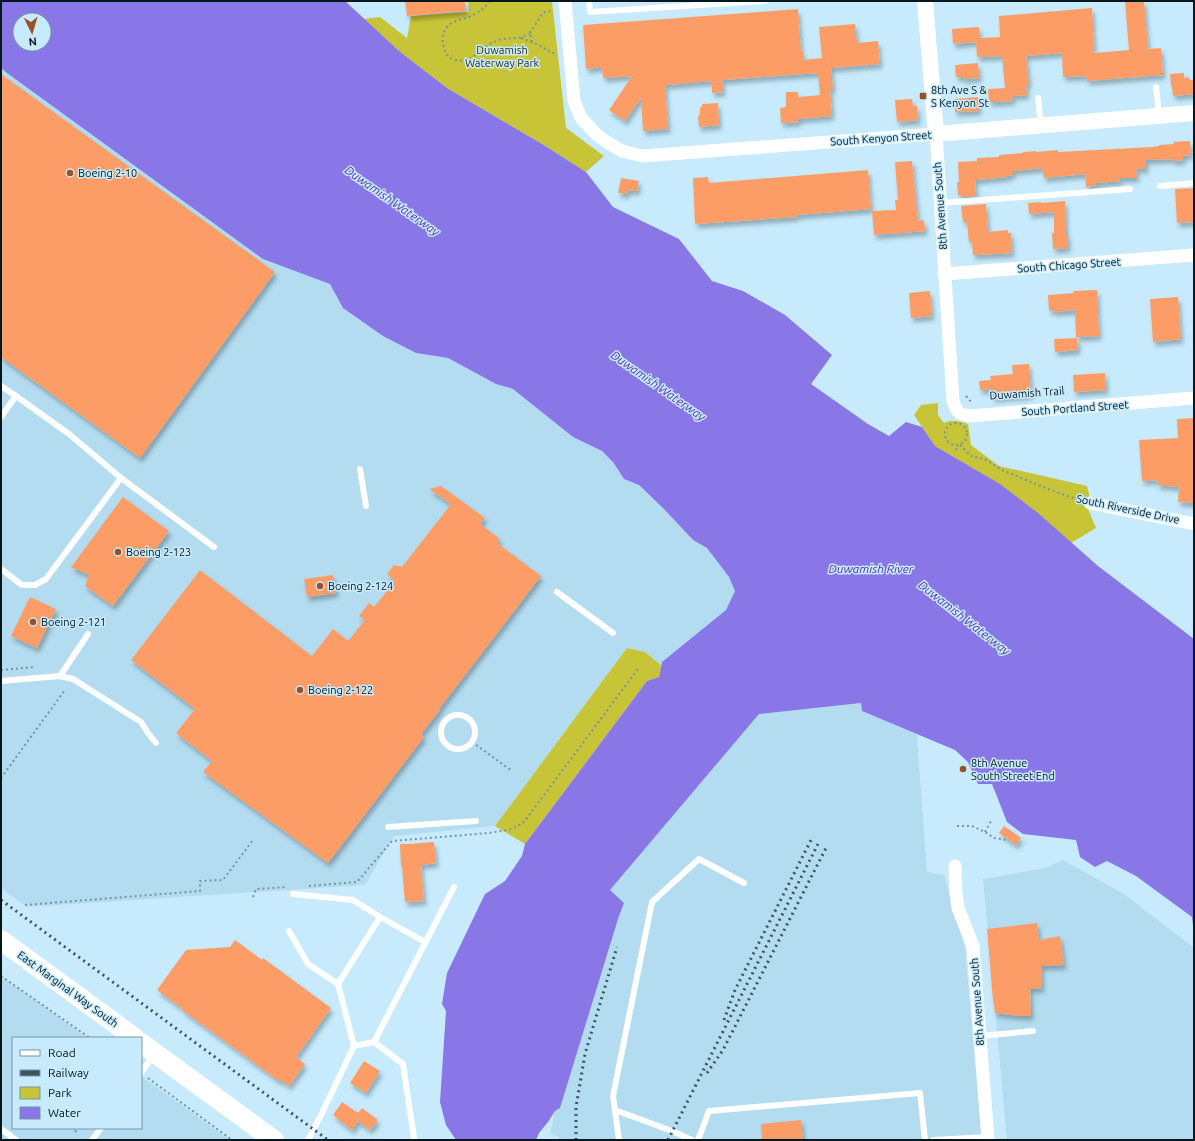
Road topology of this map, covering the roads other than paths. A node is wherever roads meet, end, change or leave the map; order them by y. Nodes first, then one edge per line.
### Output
1 (565, 1) edge
2 (589, 1) edge
3 (765, 1) edge
4 (925, 1) edge
5 (1156, 87) dead end
6 (1038, 98) dead end
7 (1194, 113) edge
8 (1159, 115) junction
9 (1041, 125) junction
10 (936, 134) junction
11 (1194, 183) edge
12 (1160, 186) dead end
13 (1130, 189) dead end
14 (940, 203) junction
15 (1194, 256) edge
16 (944, 274) junction
17 (1, 386) edge
18 (16, 396) junction
19 (1194, 398) edge
20 (957, 411) joint
21 (1, 417) edge
22 (360, 469) dead end
23 (121, 478) junction
24 (1090, 503) road end
25 (366, 506) dead end
26 (1194, 524) edge
27 (214, 547) dead end
28 (1, 569) edge
29 (558, 592) dead end
30 (613, 633) dead end
31 (88, 634) dead end
32 (60, 676) junction
33 (1, 681) edge
34 (472, 742) joint
35 (156, 743) dead end
36 (476, 821) dead end
37 (388, 827) dead end
38 (955, 866) dead end
39 (744, 883) dead end
40 (454, 887) dead end
41 (293, 894) dead end
42 (380, 917) junction
43 (289, 931) dead end
44 (1, 940) edge
45 (425, 942) junction
46 (338, 984) junction
47 (1033, 1031) dead end
48 (980, 1036) junction
49 (134, 1037) edge
50 (374, 1042) junction
51 (354, 1046) junction
52 (148, 1048) edge
53 (142, 1069) edge
54 (615, 1110) junction
55 (1, 1129) edge
56 (100, 1129) edge
57 (414, 1138) dead end
58 (988, 1138) edge
59 (16, 1140) edge
60 (92, 1140) edge
61 (274, 1140) edge
62 (308, 1140) edge
63 (620, 1140) edge
64 (692, 1140) edge
65 (698, 1140) edge
66 (925, 1140) edge
67 (933, 1140) edge

1 - 10 street, South Kenyon Street
2 - 3 lane
4 - 10 street, 8th Avenue South
5 - 8 lane
6 - 9 lane
7 - 8 street, South Kenyon Street
8 - 9 street, South Kenyon Street
9 - 10 street, South Kenyon Street
10 - 14 street, 8th Avenue South
11 - 12 lane
13 - 14 lane
14 - 16 street, 8th Avenue South
15 - 16 street, South Chicago Street
16 - 20 street, 8th Avenue South
17 - 18 lane
18 - 21 lane
18 - 23 lane
19 - 20 street, South Portland Street
22 - 25 lane
23 - 27 lane
23 - 28 lane
24 - 26 street, South Riverside Drive
29 - 30 lane
31 - 32 lane
32 - 33 lane
32 - 35 lane
34 - 34 lane
36 - 37 lane
38 - 48 street, 8th Avenue South
39 - 54 lane
40 - 45 lane
41 - 42 lane
42 - 45 lane
42 - 46 lane
43 - 46 lane
44 - 49 main road, East Marginal Way South
45 - 50 lane
46 - 51 lane
47 - 48 lane
48 - 58 street, 8th Avenue South
50 - 51 lane
50 - 57 lane
51 - 62 lane
52 - 53 lane
52 - 61 main road
54 - 63 lane
54 - 64 lane
55 - 59 lane
56 - 60 lane
58 - 67 lane
65 - 66 lane

